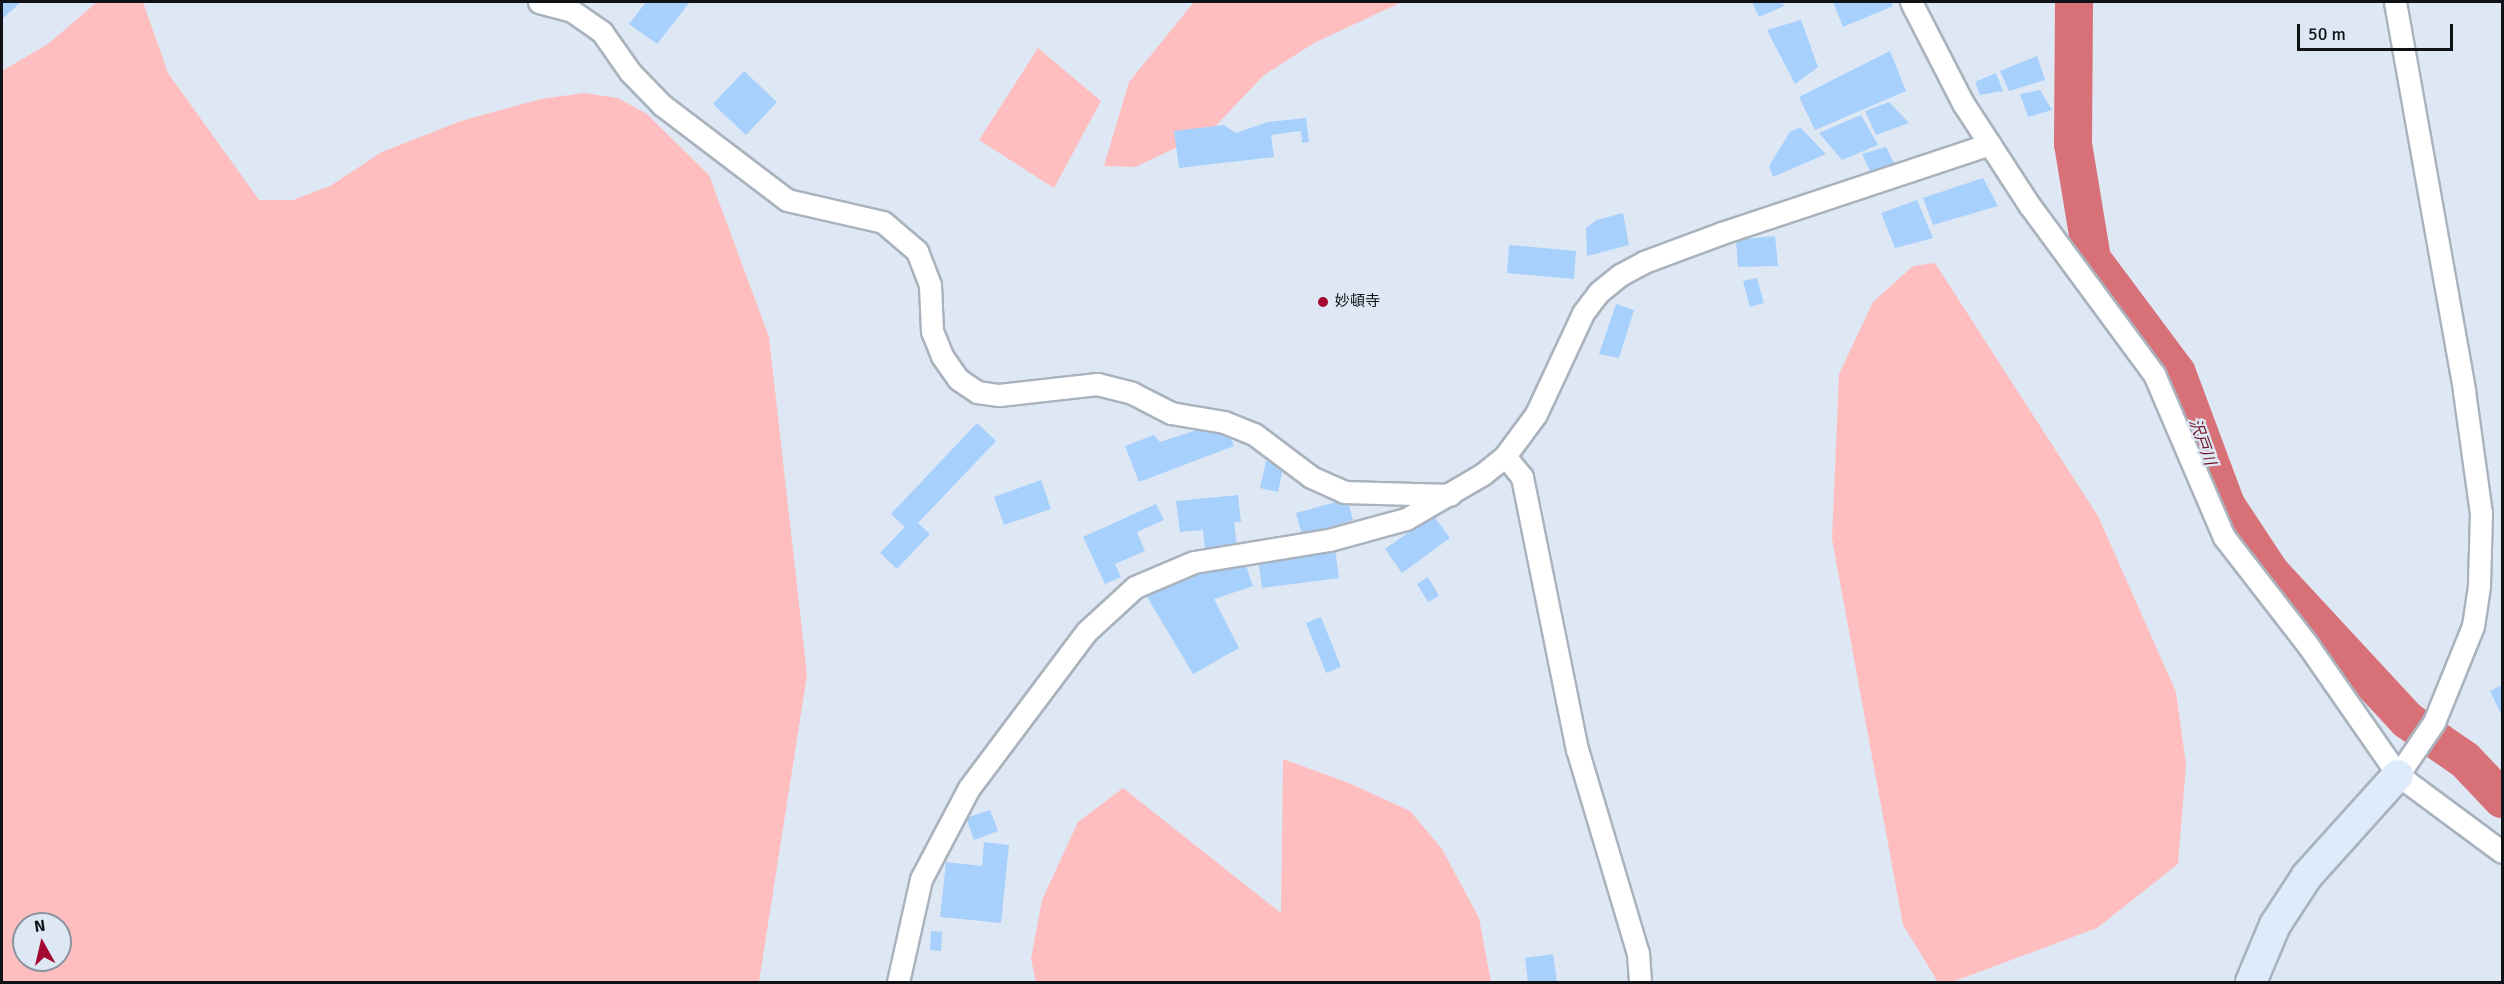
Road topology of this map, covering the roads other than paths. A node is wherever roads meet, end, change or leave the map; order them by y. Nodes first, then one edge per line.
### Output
1 (539, 2) edge
2 (1911, 2) edge
3 (2395, 2) edge
4 (1990, 144) junction
5 (1505, 456) junction
6 (1451, 495) junction
7 (2404, 766) junction
8 (2502, 852) edge
9 (898, 982) edge
10 (1640, 982) edge
11 (2251, 982) edge

1 - 6 street
2 - 4 street
3 - 7 street
4 - 5 street
4 - 7 street
5 - 6 street
5 - 10 street
6 - 9 street
7 - 8 street
7 - 11 street

